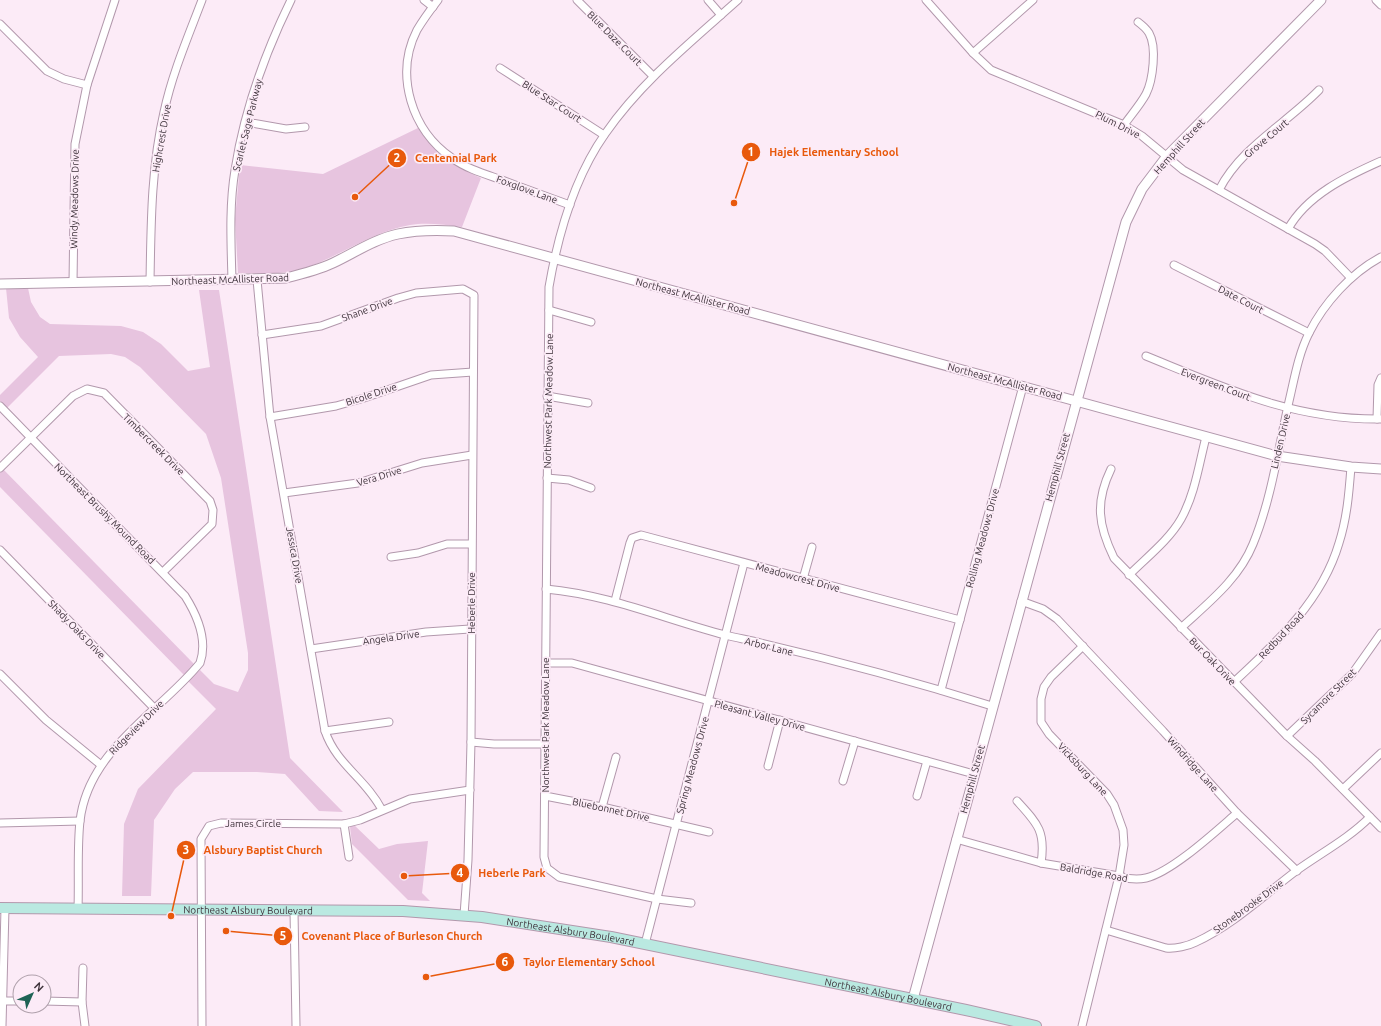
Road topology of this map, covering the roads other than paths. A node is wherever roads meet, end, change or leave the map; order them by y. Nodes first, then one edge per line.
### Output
1 (115, 0) edge
2 (202, 0) edge
3 (292, 0) edge
4 (424, 0) edge
5 (438, 0) edge
6 (577, 0) edge
7 (708, 0) edge
8 (738, 0) edge
9 (926, 0) edge
10 (1033, 0) edge
11 (1321, 0) edge
12 (1376, 0) edge
13 (1381, 5) edge
14 (433, 7) junction
15 (721, 15) junction
16 (1138, 22) dead end
17 (0, 24) edge
18 (973, 53) junction
19 (500, 68) dead end
20 (653, 76) junction
21 (86, 85) junction
22 (1319, 90) dead end
23 (246, 122) junction
24 (1124, 125) junction
25 (305, 127) dead end
26 (604, 135) junction
27 (1166, 156) junction
28 (1381, 161) edge
29 (1218, 190) junction
30 (570, 205) junction
31 (1288, 229) junction
32 (1381, 257) edge
33 (554, 258) junction
34 (1174, 265) dead end
35 (1351, 278) junction
36 (232, 280) junction
37 (257, 280) junction
38 (150, 282) junction
39 (73, 283) junction
40 (0, 284) edge
41 (471, 292) joint
42 (549, 310) junction
43 (591, 322) dead end
44 (1308, 333) junction
45 (262, 335) junction
46 (1146, 356) dead end
47 (473, 372) junction
48 (1381, 378) edge
49 (1023, 386) junction
50 (547, 396) junction
51 (1075, 400) junction
52 (588, 403) dead end
53 (0, 406) edge
54 (1287, 408) junction
55 (270, 417) junction
56 (1379, 420) edge
57 (1206, 437) junction
58 (30, 438) junction
59 (472, 455) junction
60 (1277, 456) junction
61 (1351, 467) junction
62 (0, 468) edge
63 (1111, 468) dead end
64 (1381, 469) edge
65 (547, 478) junction
66 (592, 488) dead end
67 (284, 493) junction
68 (471, 544) junction
69 (812, 547) dead end
70 (0, 550) edge
71 (392, 557) dead end
72 (744, 563) junction
73 (163, 572) junction
74 (1129, 575) junction
75 (803, 579) junction
76 (546, 589) junction
77 (614, 601) junction
78 (1021, 601) junction
79 (960, 620) junction
80 (199, 627) joint
81 (1181, 628) junction
82 (470, 629) junction
83 (1381, 633) edge
84 (726, 636) junction
85 (1082, 646) junction
86 (311, 649) junction
87 (546, 663) junction
88 (0, 675) edge
89 (1234, 682) junction
90 (941, 690) junction
91 (708, 701) junction
92 (992, 706) junction
93 (155, 709) junction
94 (780, 720) junction
95 (389, 722) dead end
96 (325, 731) junction
97 (1287, 736) junction
98 (854, 741) junction
99 (471, 742) junction
100 (545, 744) junction
101 (1381, 753) edge
102 (616, 757) dead end
103 (927, 761) junction
104 (101, 765) junction
105 (768, 766) dead end
106 (974, 774) junction
107 (843, 781) dead end
108 (1343, 789) junction
109 (470, 790) junction
110 (545, 796) junction
111 (917, 796) dead end
112 (1017, 801) dead end
113 (602, 807) junction
114 (382, 810) junction
115 (1237, 813) junction
116 (1370, 817) junction
117 (80, 821) junction
118 (0, 823) edge
119 (677, 823) junction
120 (344, 824) junction
121 (1381, 828) edge
122 (709, 832) dead end
123 (956, 839) junction
124 (349, 857) dead end
125 (1042, 863) junction
126 (1297, 871) junction
127 (1119, 876) junction
128 (657, 899) junction
129 (691, 903) dead end
130 (3, 908) edge
131 (78, 909) junction
132 (200, 909) junction
133 (294, 910) junction
134 (464, 915) junction
135 (1106, 930) junction
136 (645, 944) junction
137 (83, 968) dead end
138 (913, 999) junction
139 (4, 1001) junction
140 (12, 1001) edge
141 (52, 1001) edge
142 (82, 1002) junction
143 (2, 1026) edge
144 (85, 1026) edge
145 (202, 1026) edge
146 (296, 1026) edge
147 (1036, 1026) edge
148 (1082, 1026) edge

1 - 21 street, Windy Meadows Drive
2 - 38 street, Highcrest Drive
3 - 23 street, Scarlet Sage Parkway
4 - 14 street
5 - 14 street, Foxglove Lane
6 - 20 street, Blue Daze Court
7 - 15 street
8 - 15 street, Northwest Park Meadow Lane
9 - 18 street, Plum Drive
10 - 18 street
11 - 27 street, Hemphill Street
12 - 13 street
14 - 30 street, Foxglove Lane
15 - 20 street, Northwest Park Meadow Lane
16 - 24 street
17 - 21 street
18 - 24 street, Plum Drive
19 - 26 street, Blue Star Court
20 - 26 street, Northwest Park Meadow Lane
21 - 39 street, Windy Meadows Drive
22 - 29 street, Grove Court
23 - 25 street
23 - 36 street, Scarlet Sage Parkway
24 - 27 street, Plum Drive
26 - 30 street, Northwest Park Meadow Lane
27 - 29 street, Plum Drive
27 - 51 street, Hemphill Street
28 - 31 street
29 - 31 street, Plum Drive
30 - 33 street, Northwest Park Meadow Lane
31 - 35 street, Plum Drive
32 - 35 street, Linden Drive
33 - 37 street, Northeast McAllister Road
33 - 42 street, Northwest Park Meadow Lane
33 - 49 street, Northeast McAllister Road
34 - 44 street, Date Court
35 - 44 street, Linden Drive
36 - 37 street, Northeast McAllister Road
36 - 38 street, Northeast McAllister Road
37 - 45 street, Jessica Drive
38 - 39 street, Northeast McAllister Road
39 - 40 street, Northeast McAllister Road
41 - 45 street, Shane Drive
41 - 47 street, Heberle Drive
42 - 43 street
42 - 50 street, Northwest Park Meadow Lane
44 - 54 street, Linden Drive
45 - 55 street, Jessica Drive
46 - 54 street, Evergreen Court
47 - 55 street, Bicole Drive
47 - 59 street, Heberle Drive
48 - 56 street
49 - 51 street, Northeast McAllister Road
49 - 79 street, Rolling Meadows Drive
50 - 52 street
50 - 65 street, Northwest Park Meadow Lane
51 - 57 street, Northeast McAllister Road
51 - 78 street, Hemphill Street
53 - 58 street, Northeast Brushy Mound Road
54 - 56 street, Evergreen Court
54 - 60 street, Linden Drive
55 - 67 street, Jessica Drive
57 - 60 street, Northeast McAllister Road
57 - 74 street
58 - 62 street
58 - 73 street, Northeast Brushy Mound Road
58 - 73 street, Timbercreek Drive
59 - 67 street, Vera Drive
59 - 68 street, Heberle Drive
60 - 61 street, Northeast McAllister Road
60 - 81 street, Linden Drive
61 - 64 street, Northeast McAllister Road
61 - 89 street, Redbud Road
63 - 74 street, Bur Oak Drive
65 - 66 street
65 - 76 street, Northwest Park Meadow Lane
67 - 86 street, Jessica Drive
68 - 71 street
68 - 82 street, Heberle Drive
69 - 75 street
70 - 93 street, Shady Oaks Drive
72 - 75 street, Meadowcrest Drive
72 - 77 street, Meadowcrest Drive
72 - 84 street, Spring Meadows Drive
73 - 80 street, Northeast Brushy Mound Road
74 - 81 street, Bur Oak Drive
75 - 79 street, Meadowcrest Drive
76 - 77 street, Arbor Lane
76 - 87 street, Northwest Park Meadow Lane
77 - 84 street, Arbor Lane
78 - 85 street, Windridge Lane
78 - 92 street, Hemphill Street
79 - 90 street, Rolling Meadows Drive
80 - 93 street, Ridgeview Drive
81 - 89 street, Bur Oak Drive
82 - 86 street, Angela Drive
82 - 99 street, Heberle Drive
83 - 97 street, Sycamore Street
84 - 90 street, Arbor Lane
84 - 91 street, Spring Meadows Drive
85 - 115 street, Windridge Lane
85 - 127 street, Vicksburg Lane
86 - 96 street, Jessica Drive
87 - 91 street, Pleasant Valley Drive
87 - 100 street, Northwest Park Meadow Lane
88 - 104 street
89 - 97 street, Bur Oak Drive
90 - 92 street, Arbor Lane
91 - 94 street, Pleasant Valley Drive
91 - 119 street, Spring Meadows Drive
92 - 106 street, Hemphill Street
93 - 104 street, Ridgeview Drive
94 - 98 street, Pleasant Valley Drive
94 - 105 street
95 - 96 street
96 - 114 street, Jessica Drive
97 - 108 street, Bur Oak Drive
98 - 103 street, Pleasant Valley Drive
98 - 107 street
99 - 100 street
99 - 109 street, Heberle Drive
100 - 110 street, Northwest Park Meadow Lane
101 - 108 street
102 - 113 street
103 - 106 street, Pleasant Valley Drive
103 - 111 street
104 - 117 street, Ridgeview Drive
106 - 123 street, Hemphill Street
108 - 116 street, Bur Oak Drive
109 - 114 street, James Circle
109 - 134 street, Heberle Drive
110 - 113 street, Bluebonnet Drive
110 - 128 street, Northwest Park Meadow Lane
112 - 125 street
113 - 119 street, Bluebonnet Drive
114 - 120 street, James Circle
115 - 126 street, Windridge Lane
115 - 127 street, Baldridge Road
116 - 121 street, Bur Oak Drive
116 - 126 street
117 - 118 street
117 - 131 street, Ridgeview Drive
119 - 122 street, Bluebonnet Drive
119 - 128 street, Spring Meadows Drive
120 - 124 street
120 - 132 street, James Circle
123 - 125 street, Baldridge Road
123 - 138 street, Hemphill Street
125 - 127 street, Baldridge Road
126 - 135 street, Stonebrooke Drive
127 - 135 street, Vicksburg Lane
128 - 129 street
128 - 136 street, Spring Meadows Drive
130 - 131 main road, Northeast Alsbury Boulevard
130 - 139 street
131 - 132 main road, Northeast Alsbury Boulevard
132 - 133 main road, Northeast Alsbury Boulevard
132 - 145 street, James Circle
133 - 134 main road, Northeast Alsbury Boulevard
133 - 146 street
134 - 136 main road, Northeast Alsbury Boulevard
135 - 148 street, Vicksburg Lane
136 - 138 main road, Northeast Alsbury Boulevard
137 - 142 street
138 - 147 main road, Northeast Alsbury Boulevard
139 - 140 street
139 - 143 street
141 - 142 street
142 - 144 street

